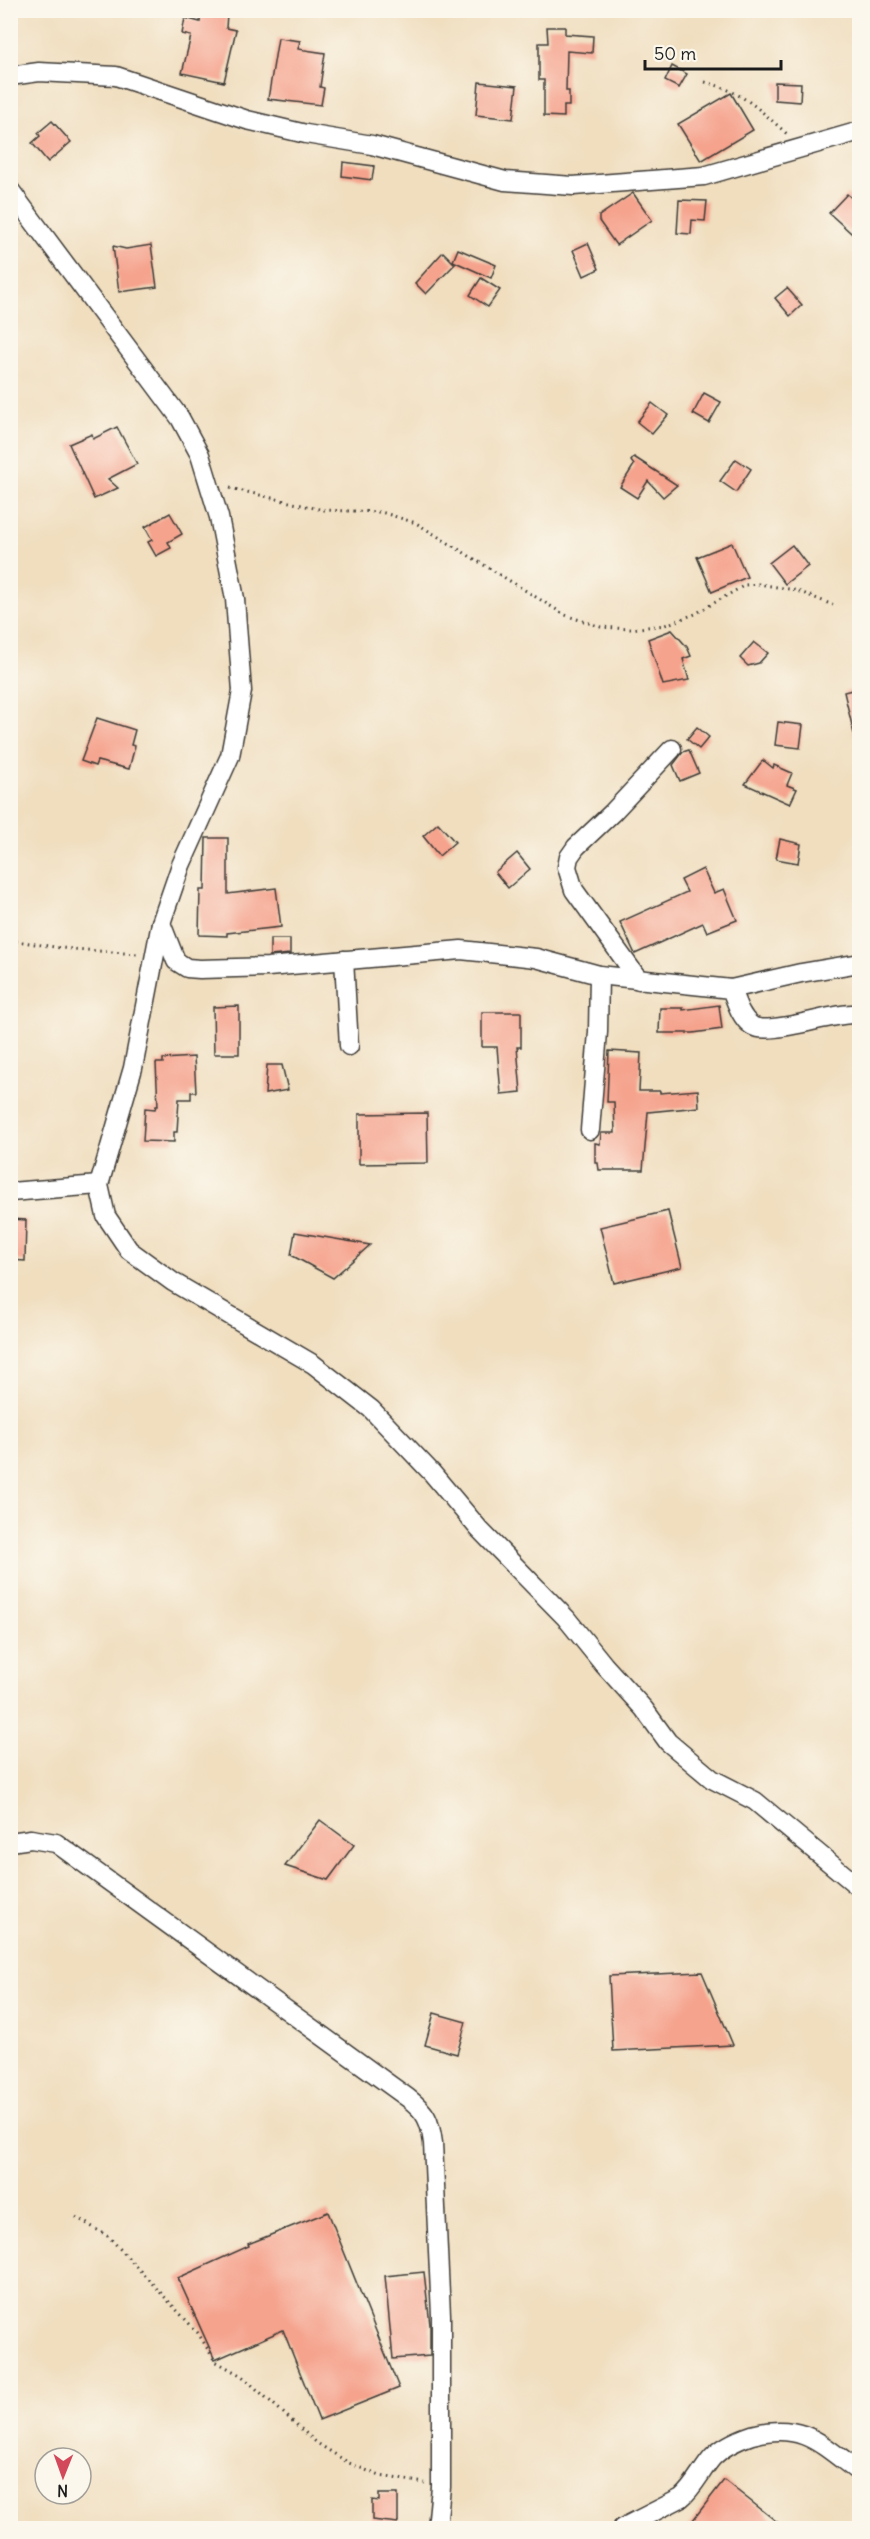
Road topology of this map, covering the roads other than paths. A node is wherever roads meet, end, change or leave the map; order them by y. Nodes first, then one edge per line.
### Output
1 (10, 76) edge
2 (860, 131) edge
3 (10, 190) edge
4 (672, 749) dead end
5 (161, 923) junction
6 (344, 960) junction
7 (860, 963) edge
8 (599, 975) junction
9 (639, 980) junction
10 (731, 989) junction
11 (860, 1014) edge
12 (349, 1046) dead end
13 (590, 1130) dead end
14 (99, 1185) junction
15 (10, 1192) edge
16 (10, 1842) edge
17 (860, 1888) edge
18 (860, 2473) edge
19 (437, 2529) edge
20 (622, 2529) edge

1 - 2 street
3 - 5 street
4 - 9 street
5 - 6 street
5 - 14 street
6 - 8 street
6 - 12 street
7 - 10 street
8 - 9 street
8 - 13 street
9 - 10 street
10 - 11 street
14 - 15 street
14 - 17 street
16 - 19 street
18 - 20 street

